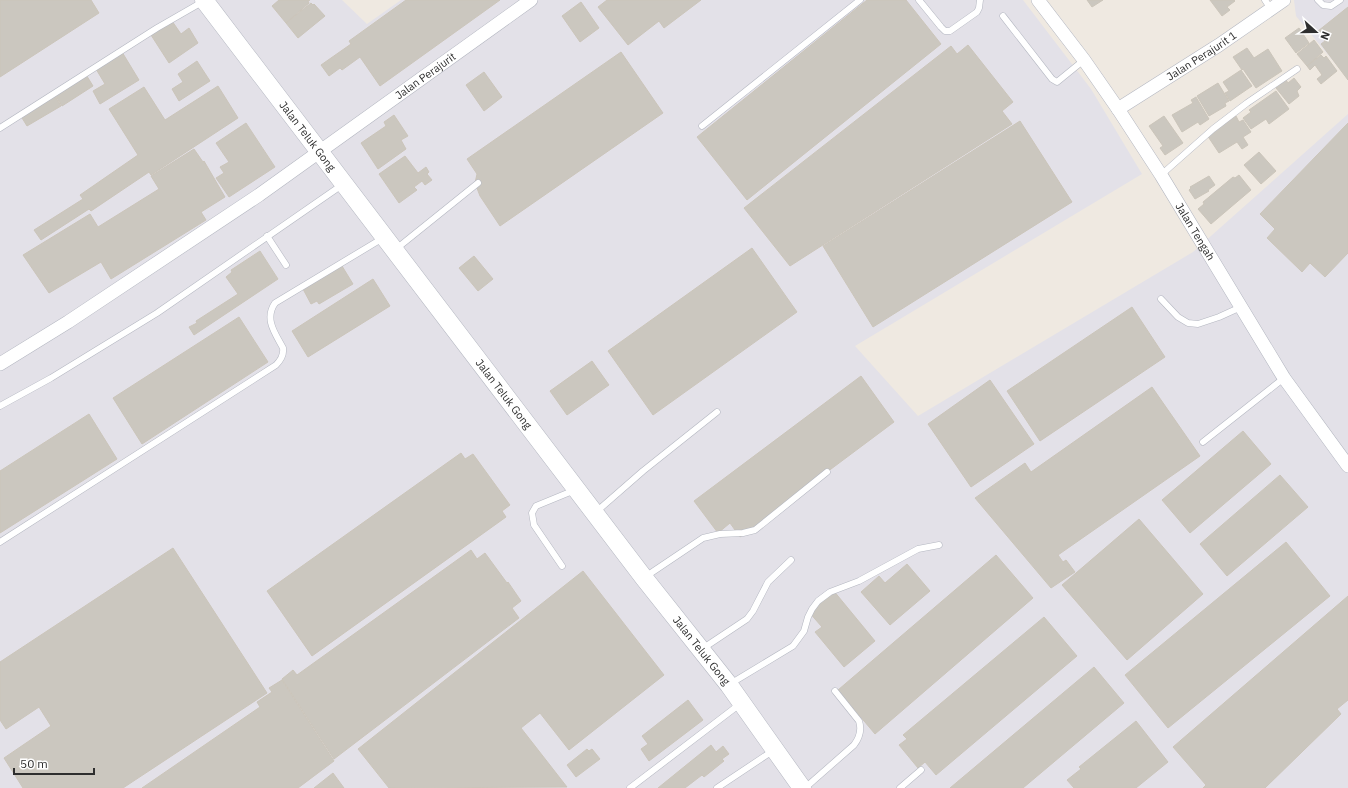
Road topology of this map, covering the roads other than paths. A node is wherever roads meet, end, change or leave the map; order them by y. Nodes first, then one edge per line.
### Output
1 (205, 0) edge
2 (531, 0) edge
3 (860, 0) edge
4 (919, 0) edge
5 (980, 0) edge
6 (1038, 0) edge
7 (1284, 0) edge
8 (1318, 0) edge
9 (1340, 0) edge
10 (1268, 4) edge
11 (1003, 16) dead end
12 (1084, 60) junction
13 (1297, 69) dead end
14 (1118, 109) junction
15 (702, 126) dead end
16 (0, 128) edge
17 (319, 150) junction
18 (1160, 175) junction
19 (478, 183) dead end
20 (343, 184) junction
21 (267, 236) junction
22 (389, 244) junction
23 (286, 265) dead end
24 (1161, 299) dead end
25 (1241, 307) junction
26 (0, 364) edge
27 (1284, 378) junction
28 (0, 406) edge
29 (717, 412) dead end
30 (1203, 442) dead end
31 (1348, 466) edge
32 (827, 472) dead end
33 (576, 489) junction
34 (595, 513) junction
35 (0, 542) edge
36 (939, 546) dead end
37 (791, 560) dead end
38 (562, 566) dead end
39 (644, 578) junction
40 (701, 649) junction
41 (729, 685) junction
42 (835, 691) dead end
43 (742, 703) junction
44 (775, 749) junction
45 (920, 770) dead end
46 (630, 788) edge
47 (717, 788) edge
48 (804, 788) edge
49 (900, 788) edge

1 - 16 lane
1 - 17 street, Jalan Teluk Gong
2 - 17 street, Jalan Perajurit
3 - 15 lane
4 - 5 lane
6 - 12 street, Jalan Tengah
7 - 10 street, Jalan Perajurit 1
8 - 9 lane
10 - 14 street, Jalan Perajurit 1
11 - 12 lane
12 - 14 street, Jalan Tengah
13 - 18 lane
14 - 18 street, Jalan Tengah
17 - 20 street, Jalan Teluk Gong
17 - 26 street, Jalan Perajurit
18 - 25 street, Jalan Tengah
19 - 22 lane
20 - 21 lane
20 - 22 street, Jalan Teluk Gong
21 - 23 lane
21 - 28 lane
22 - 33 street, Jalan Teluk Gong
22 - 35 lane
24 - 25 lane
25 - 27 street, Jalan Tengah
27 - 30 lane
27 - 31 street, Jalan Tengah
29 - 34 lane
32 - 39 lane
33 - 34 street, Jalan Teluk Gong
33 - 38 lane
34 - 39 street, Jalan Teluk Gong
36 - 41 lane
37 - 40 lane
39 - 40 street, Jalan Teluk Gong
40 - 41 street, Jalan Teluk Gong
41 - 43 street, Jalan Teluk Gong
42 - 48 lane
43 - 44 street, Jalan Teluk Gong
43 - 46 lane
44 - 47 lane
44 - 48 street, Jalan Teluk Gong
45 - 49 lane

